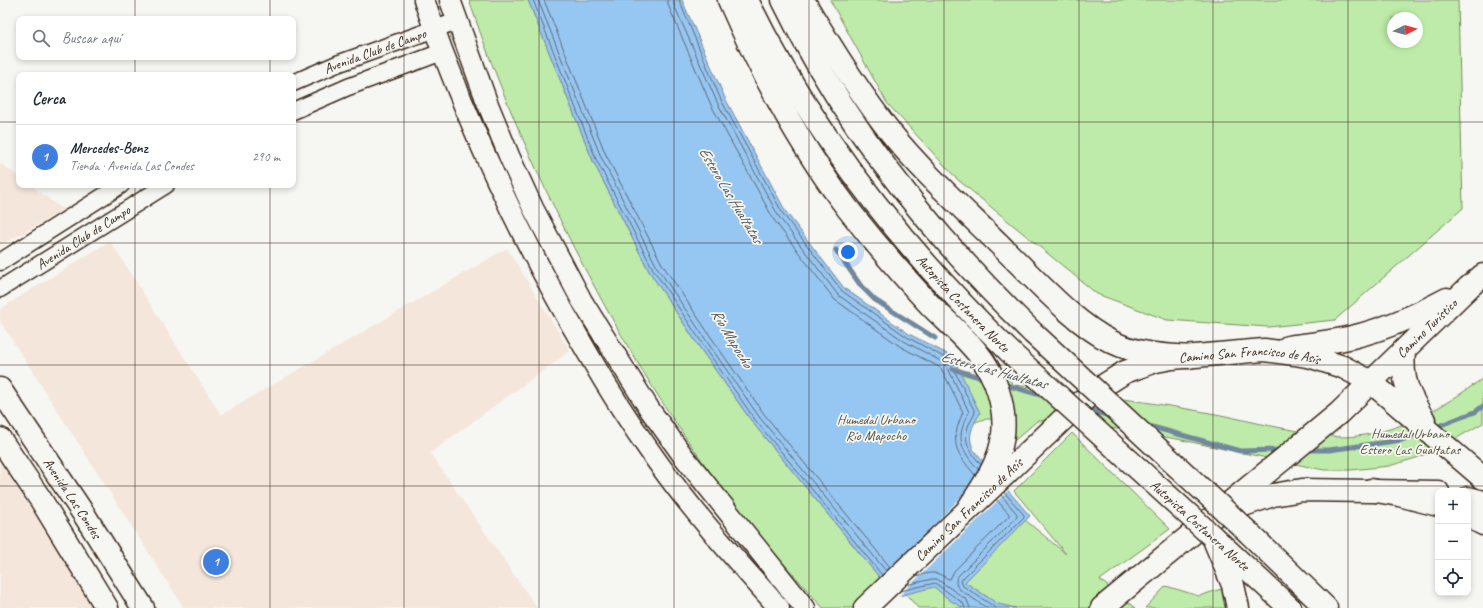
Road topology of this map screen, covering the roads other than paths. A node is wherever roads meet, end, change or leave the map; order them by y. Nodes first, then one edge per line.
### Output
1 (424, 0) edge
2 (450, 0) edge
3 (729, 0) edge
4 (747, 0) edge
5 (783, 0) edge
6 (803, 0) edge
7 (457, 21) junction
8 (434, 29) junction
9 (442, 52) junction
10 (337, 64) junction
11 (296, 82) edge
12 (348, 87) junction
13 (296, 110) edge
14 (116, 188) edge
15 (161, 188) edge
16 (72, 215) junction
17 (86, 235) junction
18 (0, 262) edge
19 (1476, 281) edge
20 (0, 289) edge
21 (1264, 350) junction
22 (1404, 351) junction
23 (1189, 357) junction
24 (1371, 382) junction
25 (0, 389) edge
26 (1406, 405) junction
27 (0, 439) edge
28 (1478, 474) edge
29 (1371, 490) junction
30 (1435, 492) edge
31 (1471, 499) edge
32 (1483, 502) edge
33 (1435, 504) edge
34 (968, 509) junction
35 (1471, 518) edge
36 (1483, 524) edge
37 (1211, 527) junction
38 (106, 606) edge
39 (867, 606) edge
40 (138, 608) edge
41 (144, 608) edge
42 (779, 608) edge
43 (805, 608) edge
44 (1102, 608) edge
45 (1238, 608) edge
46 (1290, 608) edge
47 (1326, 608) edge

1 - 8 street
2 - 7 street
3 - 34 main road
4 - 37 main road, Autopista Costanera Norte, bridge
5 - 47 main road, Autopista Costanera Norte, bridge
6 - 23 main road
7 - 8 street, Avenida Club de Campo
7 - 43 street
8 - 9 street
8 - 10 street, Avenida Club de Campo
9 - 12 street, Avenida Club de Campo
9 - 42 street
10 - 11 street, Avenida Club de Campo
10 - 12 street
12 - 13 street, Avenida Club de Campo
14 - 16 street, Avenida Club de Campo
15 - 17 street, Avenida Club de Campo
16 - 17 street
16 - 18 street, Avenida Club de Campo
17 - 20 street, Avenida Club de Campo
19 - 21 main road
19 - 22 main road, Camino Turístico
21 - 23 main road, Camino San Francisco de Asís
21 - 24 main road, Camino San Francisco de Asís
22 - 24 main road, Camino Turístico
22 - 26 main road
23 - 34 main road, Camino San Francisco de Asís, bridge
24 - 26 main road, Camino San Francisco de Asís
24 - 37 main road
25 - 41 main road, Avenida Las Condes
26 - 28 main road, Camino San Francisco de Asís
27 - 38 main road, Avenida Las Condes
29 - 30 main road
29 - 33 main road
29 - 37 main road
31 - 32 main road
34 - 39 main road, Camino San Francisco de Asís
35 - 36 main road
37 - 44 main road
37 - 45 main road
37 - 46 main road, Autopista Costanera Norte
38 - 40 main road

